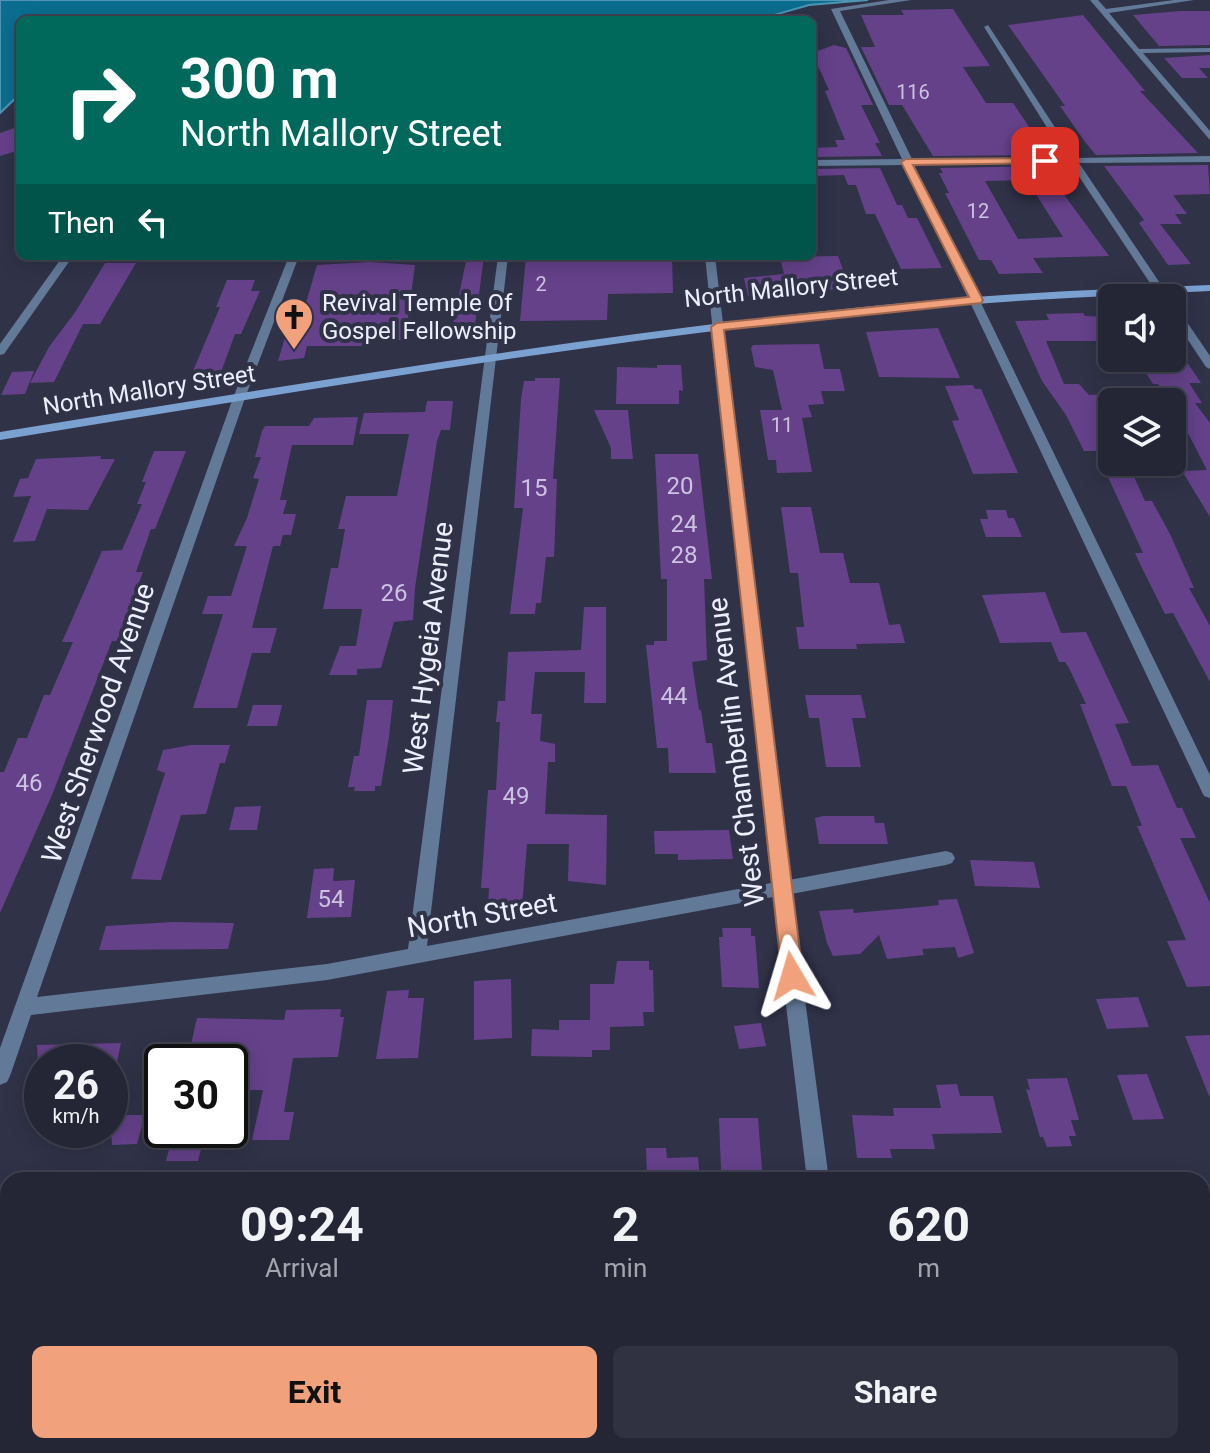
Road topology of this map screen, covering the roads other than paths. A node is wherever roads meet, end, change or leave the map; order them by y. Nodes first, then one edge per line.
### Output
1 (907, 0) edge
2 (1094, 0) edge
3 (1190, 0) edge
4 (1104, 12) junction
5 (988, 27) dead end
6 (1210, 50) edge
7 (1139, 51) junction
8 (1210, 137) edge
9 (1210, 159) edge
10 (1073, 161) junction
11 (906, 162) junction
12 (816, 163) edge
13 (65, 260) edge
14 (292, 260) edge
15 (502, 260) edge
16 (710, 260) edge
17 (1210, 279) edge
18 (1156, 284) edge
19 (1186, 284) edge
20 (1210, 288) edge
21 (1186, 289) edge
22 (1098, 292) edge
23 (974, 296) junction
24 (717, 322) junction
25 (1186, 329) edge
26 (0, 352) edge
27 (491, 352) junction
28 (1210, 365) edge
29 (242, 392) junction
30 (0, 425) edge
31 (0, 436) edge
32 (1210, 792) edge
33 (946, 858) dead end
34 (781, 889) junction
35 (417, 955) junction
36 (25, 1007) junction
37 (0, 1076) edge
38 (817, 1172) edge

1 - 11 street
2 - 4 street
3 - 4 street
4 - 7 street
5 - 10 street
6 - 7 street
7 - 8 street
9 - 10 street
10 - 11 street
10 - 18 street
11 - 12 street
11 - 23 street
13 - 26 street
14 - 29 street, West Sherwood Avenue
15 - 27 street, West Hygeia Avenue
16 - 24 street, West Chamberlin Avenue
17 - 19 main road, North Mallory Street
20 - 21 main road, North Mallory Street
22 - 23 main road, North Mallory Street
23 - 24 main road, North Mallory Street
23 - 32 street
24 - 27 main road, North Mallory Street
24 - 34 street, West Chamberlin Avenue
25 - 28 street
27 - 29 main road, North Mallory Street
27 - 35 street, West Hygeia Avenue
29 - 30 main road, North Mallory Street
29 - 31 main road, North Mallory Street
29 - 36 street, West Sherwood Avenue
33 - 34 street, North Street
34 - 35 street, North Street
34 - 38 street, West Chamberlin Avenue
35 - 36 street, North Street
36 - 37 street, West Sherwood Avenue

